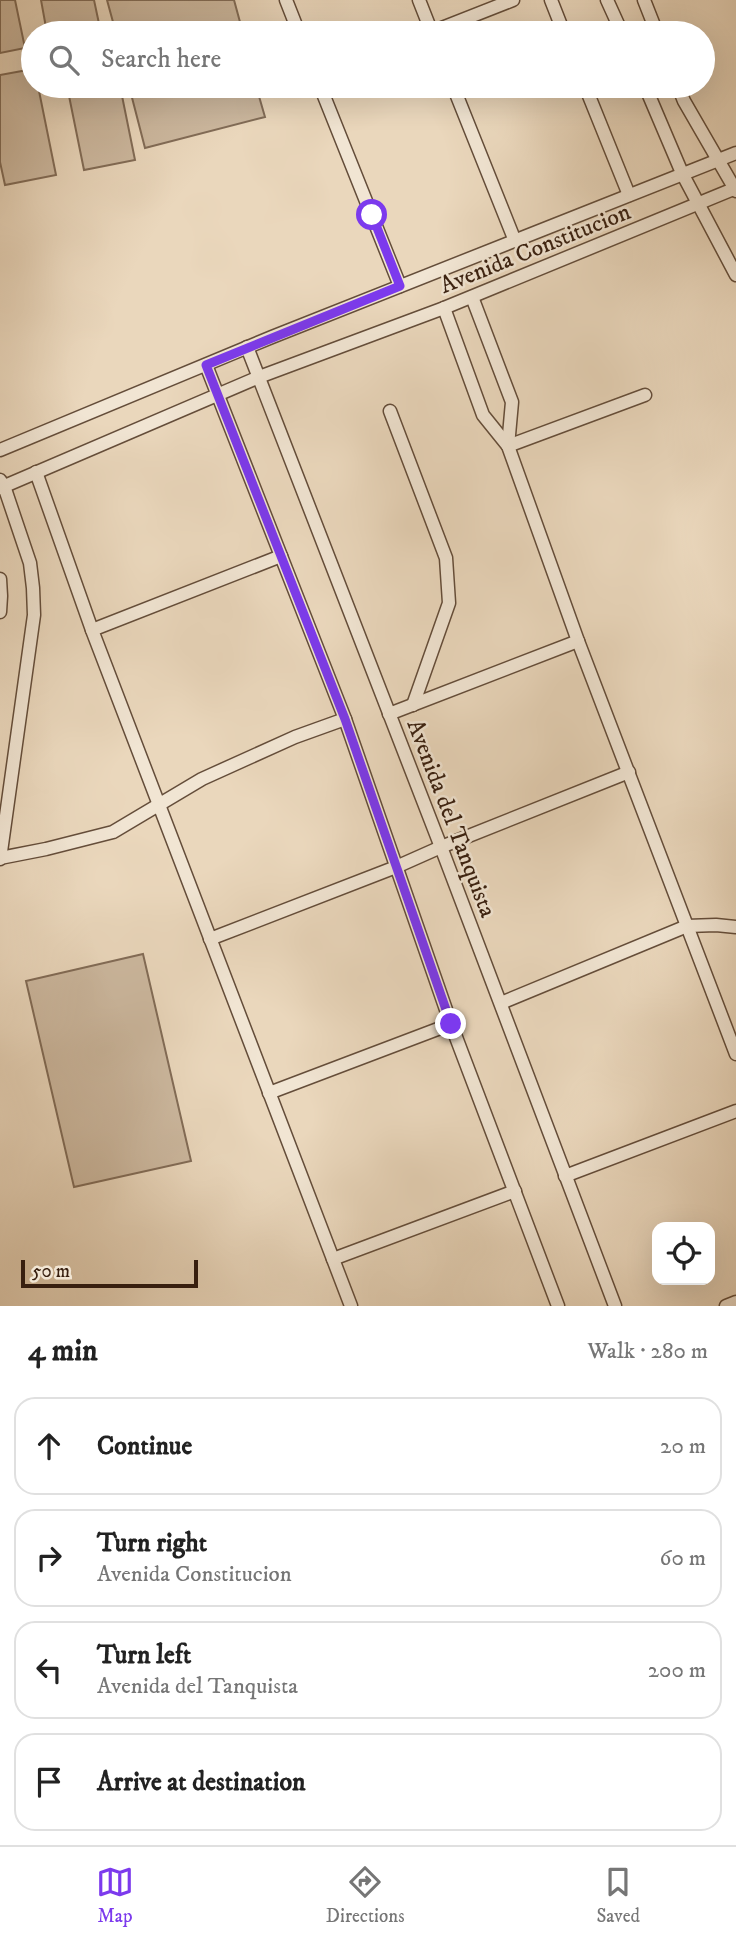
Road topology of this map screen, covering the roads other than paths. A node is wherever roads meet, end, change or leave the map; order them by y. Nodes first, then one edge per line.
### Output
1 (286, 0) edge
2 (419, 0) edge
3 (513, 0) edge
4 (551, 0) edge
5 (607, 0) edge
6 (644, 0) edge
7 (294, 21) edge
8 (427, 21) edge
9 (461, 21) edge
10 (559, 21) edge
11 (617, 21) edge
12 (652, 21) edge
13 (325, 98) edge
14 (458, 98) edge
15 (590, 98) edge
16 (650, 98) edge
17 (683, 98) edge
18 (736, 153) edge
19 (718, 161) junction
20 (682, 173) junction
21 (736, 189) edge
22 (629, 195) junction
23 (697, 204) junction
24 (515, 241) junction
25 (736, 275) edge
26 (400, 286) junction
27 (472, 297) junction
28 (444, 308) junction
29 (247, 347) junction
30 (206, 365) junction
31 (259, 377) junction
32 (645, 395) dead end
33 (217, 396) junction
34 (390, 411) dead end
35 (508, 446) junction
36 (0, 450) edge
37 (36, 472) junction
38 (1, 485) edge
39 (281, 556) junction
40 (0, 579) edge
41 (0, 612) edge
42 (92, 631) junction
43 (578, 640) junction
44 (412, 705) junction
45 (389, 714) junction
46 (345, 719) junction
47 (628, 772) junction
48 (158, 805) junction
49 (441, 847) junction
50 (0, 859) edge
51 (396, 867) junction
52 (687, 926) junction
53 (736, 927) edge
54 (210, 939) junction
55 (501, 1003) junction
56 (451, 1024) junction
57 (736, 1054) edge
58 (269, 1093) junction
59 (736, 1111) edge
60 (565, 1176) junction
61 (514, 1191) junction
62 (333, 1259) junction
63 (736, 1302) edge
64 (351, 1306) edge
65 (558, 1306) edge
66 (615, 1306) edge
67 (726, 1306) edge

1 - 7 lane
2 - 8 lane
3 - 9 lane
4 - 10 lane
5 - 11 lane
6 - 12 lane
13 - 26 lane
14 - 24 lane
15 - 22 lane
16 - 20 lane
17 - 19 lane
18 - 19 lane, Avenida Constitucion
19 - 20 lane, Avenida Constitucion
19 - 21 lane
20 - 22 lane, Avenida Constitucion
20 - 23 lane
21 - 23 lane, Avenida Constitucion
22 - 24 lane, Avenida Constitucion
23 - 25 lane
23 - 27 lane, Avenida Constitucion
24 - 26 lane, Avenida Constitucion
26 - 29 lane, Avenida Constitucion
27 - 28 lane, Avenida Constitucion
27 - 35 lane
28 - 31 lane, Avenida Constitucion
28 - 35 lane
29 - 30 lane, Avenida Constitucion
29 - 31 lane, Avenida del Tanquista
30 - 33 lane
30 - 36 lane, Avenida Constitucion
31 - 33 lane, Avenida Constitucion
31 - 45 lane, Avenida del Tanquista
32 - 35 lane
33 - 37 lane, Avenida Constitucion
33 - 39 lane
34 - 44 lane
35 - 43 lane
37 - 38 lane, Avenida Constitucion
37 - 42 lane
38 - 50 lane
39 - 42 lane
39 - 46 lane
40 - 41 lane
42 - 48 lane
43 - 44 lane
43 - 47 lane
44 - 45 lane
45 - 49 lane, Avenida del Tanquista
46 - 48 lane
46 - 51 lane
47 - 49 lane
47 - 52 lane
48 - 50 lane
48 - 54 lane
49 - 51 lane
49 - 55 lane, Avenida del Tanquista
51 - 54 lane
51 - 56 lane
52 - 53 lane
52 - 55 lane
52 - 57 lane
54 - 58 lane
55 - 60 lane, Avenida del Tanquista
56 - 58 lane
56 - 61 lane
58 - 62 lane
59 - 60 lane
60 - 66 lane, Avenida del Tanquista
61 - 62 lane
61 - 65 lane
62 - 64 lane
63 - 67 lane

